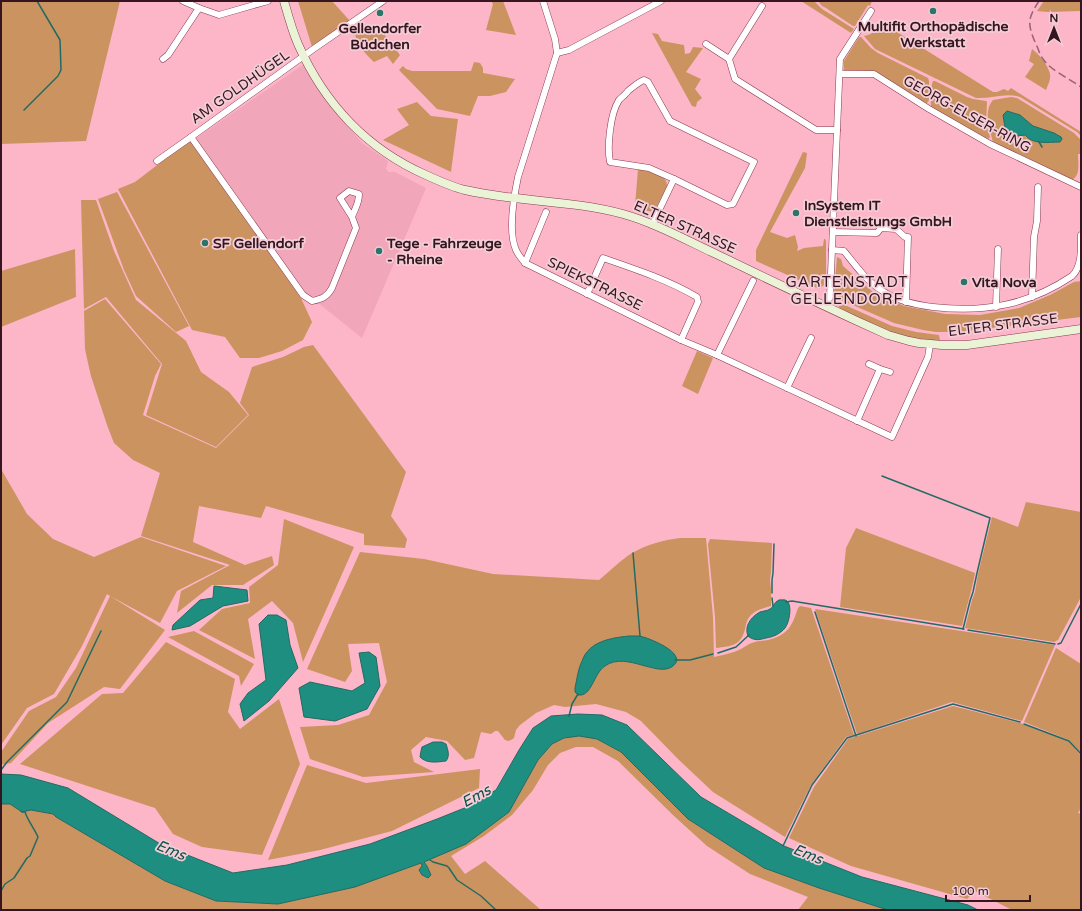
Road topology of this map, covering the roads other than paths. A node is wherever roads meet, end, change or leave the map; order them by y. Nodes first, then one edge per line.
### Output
1 (183, 1) edge
2 (268, 1) edge
3 (284, 1) edge
4 (383, 1) edge
5 (543, 1) edge
6 (660, 1) edge
7 (762, 6) dead end
8 (199, 8) junction
9 (871, 11) dead end
10 (706, 44) dead end
11 (557, 53) junction
12 (304, 56) junction
13 (163, 59) dead end
14 (729, 59) junction
15 (840, 74) junction
16 (837, 130) junction
17 (191, 137) junction
18 (157, 161) dead end
19 (674, 179) junction
20 (1038, 187) dead end
21 (1081, 188) edge
22 (514, 198) junction
23 (546, 212) dead end
24 (352, 216) dead end
25 (652, 225) junction
26 (833, 232) junction
27 (1081, 235) edge
28 (998, 249) dead end
29 (832, 250) junction
30 (525, 263) junction
31 (1078, 275) edge
32 (754, 281) dead end
33 (587, 294) junction
34 (1032, 297) junction
35 (906, 302) junction
36 (825, 306) junction
37 (996, 307) junction
38 (1081, 329) edge
39 (811, 338) dead end
40 (681, 340) junction
41 (930, 345) junction
42 (717, 355) junction
43 (869, 364) dead end
44 (880, 369) junction
45 (890, 372) dead end
46 (787, 388) junction
47 (857, 421) junction

1 - 8 street
2 - 8 street
3 - 12 main road, ELTER STRASSE
4 - 12 street, AM GOLDHÜGEL
5 - 11 street
6 - 11 street
7 - 14 street
8 - 13 street
9 - 15 street
10 - 14 street
11 - 22 street, SPIEKSTRASSE
12 - 17 street, AM GOLDHÜGEL
12 - 22 main road, ELTER STRASSE
14 - 16 street
15 - 16 street
15 - 21 street, GEORG-ELSER-RING
16 - 26 street
17 - 18 street, AM GOLDHÜGEL
17 - 24 street, AM GOLDHÜGEL
19 - 19 street
19 - 25 street
20 - 34 street
22 - 25 main road, ELTER STRASSE
22 - 30 street, SPIEKSTRASSE
23 - 30 street
25 - 36 main road, ELTER STRASSE
26 - 29 street
26 - 35 street
27 - 31 street
28 - 37 street
29 - 35 street
29 - 36 street
30 - 33 street, SPIEKSTRASSE
31 - 34 street
32 - 42 street
33 - 40 street, SPIEKSTRASSE
33 - 40 street
34 - 37 street
35 - 37 street
36 - 41 main road, ELTER STRASSE
38 - 41 main road, ELTER STRASSE
39 - 46 street
40 - 42 street, SPIEKSTRASSE
41 - 47 street, SPIEKSTRASSE
42 - 46 street, SPIEKSTRASSE
43 - 44 street
44 - 45 street
44 - 47 street
46 - 47 street, SPIEKSTRASSE

